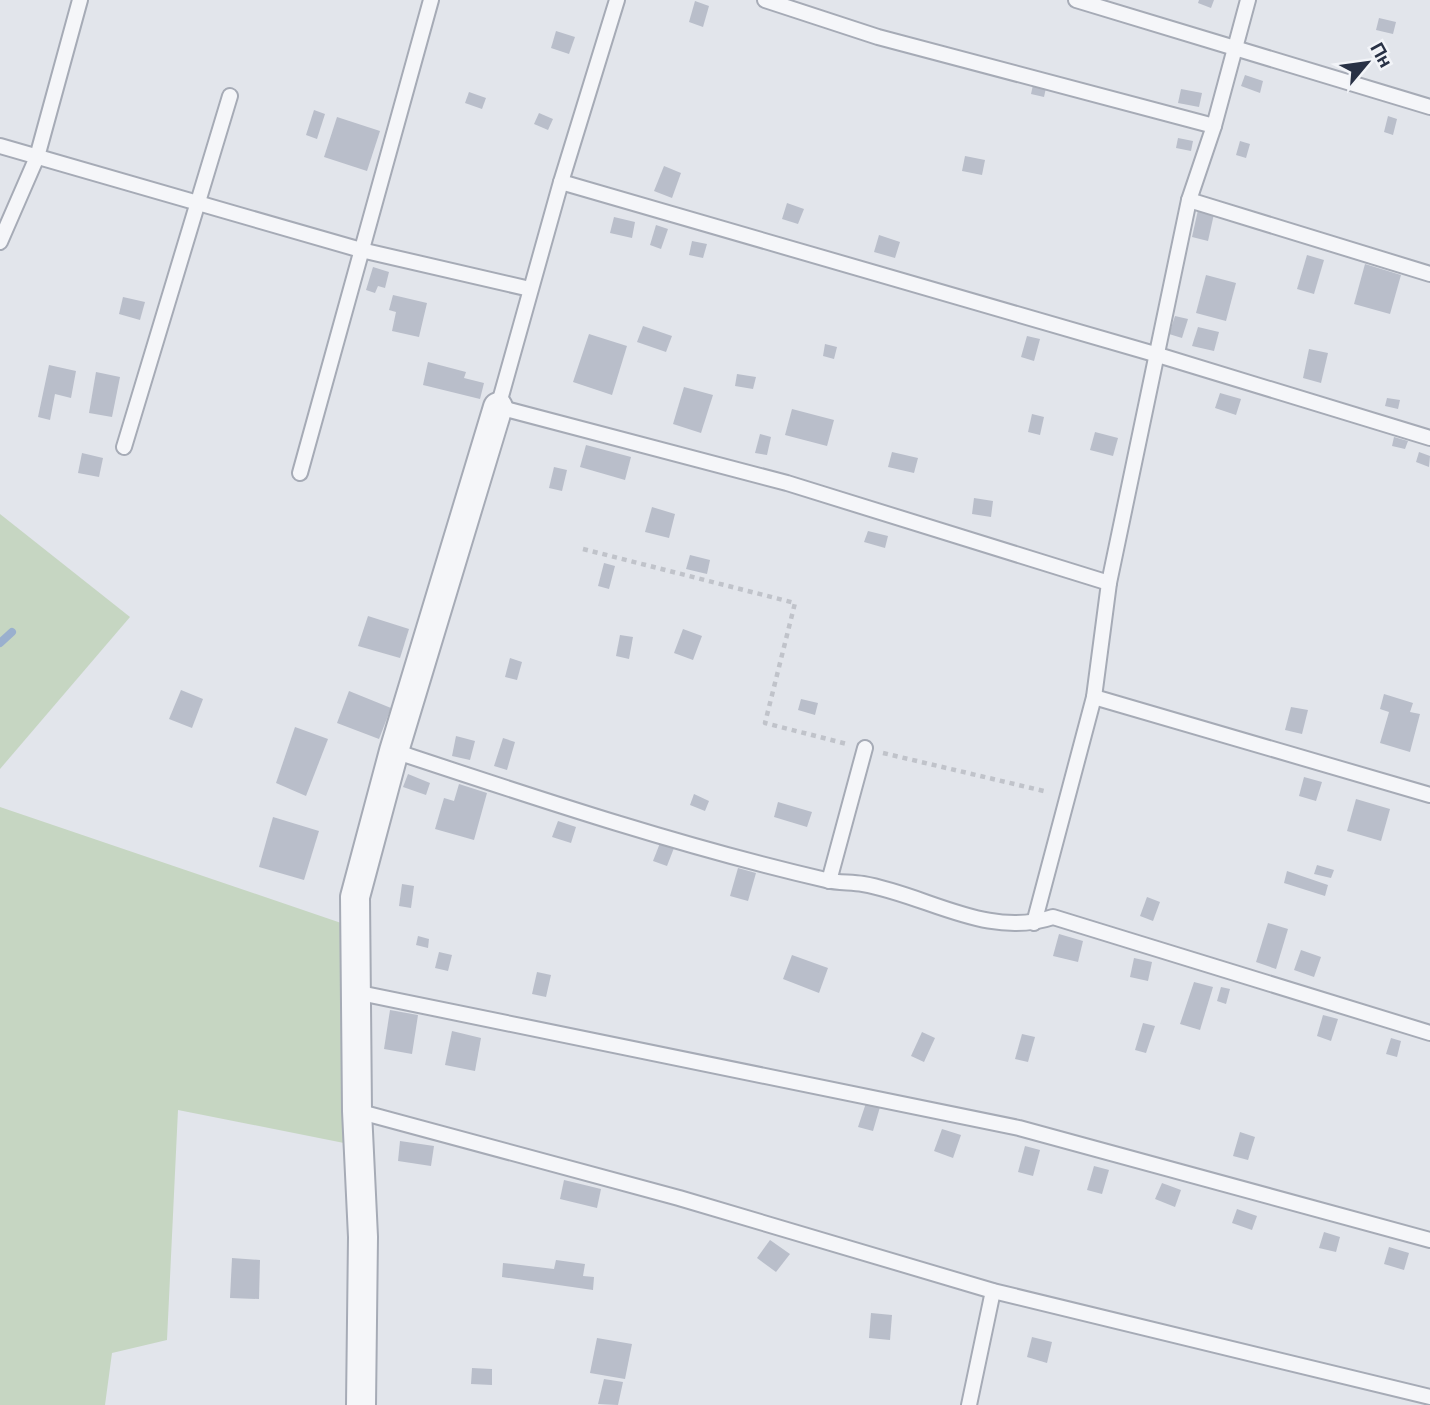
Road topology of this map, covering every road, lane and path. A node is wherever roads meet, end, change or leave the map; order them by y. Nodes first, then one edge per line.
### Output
1 (80, 0) edge
2 (431, 0) edge
3 (617, 0) edge
4 (765, 0) edge
5 (1076, 0) edge
6 (1248, 0) edge
7 (1234, 48) junction
8 (230, 96) dead end
9 (1430, 107) edge
10 (1214, 126) junction
11 (0, 146) edge
12 (37, 157) junction
13 (561, 182) junction
14 (1189, 200) junction
15 (196, 203) junction
16 (0, 242) edge
17 (361, 250) junction
18 (1430, 274) edge
19 (530, 289) junction
20 (1158, 355) junction
21 (498, 407) junction
22 (1430, 438) edge
23 (124, 447) dead end
24 (300, 473) dead end
25 (583, 549) dead end
26 (1109, 583) junction
27 (1094, 697) junction
28 (865, 748) junction
29 (394, 751) junction
30 (1430, 795) edge
31 (1066, 797) junction
32 (829, 881) junction
33 (1034, 923) junction
34 (355, 992) junction
35 (1430, 1033) edge
36 (357, 1111) junction
37 (1430, 1240) edge
38 (992, 1291) junction
39 (1430, 1397) edge
40 (362, 1405) edge
41 (969, 1405) edge

1 - 12 lane
2 - 17 lane
3 - 13 lane
4 - 10 lane
5 - 7 lane
6 - 7 lane
7 - 9 lane
7 - 10 lane
8 - 15 lane
10 - 14 lane
11 - 12 lane
12 - 15 lane
12 - 16 lane
13 - 19 lane
13 - 20 lane
14 - 18 lane
14 - 20 lane
15 - 17 lane
15 - 23 lane
17 - 19 lane
17 - 24 lane
19 - 21 lane
20 - 22 lane
20 - 26 lane
21 - 26 lane
21 - 29 street
25 - 28 path
26 - 27 lane
27 - 30 lane
27 - 31 lane
28 - 31 path
28 - 32 lane
29 - 32 lane
29 - 34 street
31 - 33 lane
32 - 33 lane
33 - 35 lane
34 - 36 street
34 - 37 lane
36 - 38 lane
36 - 40 street
38 - 39 lane
38 - 41 lane

